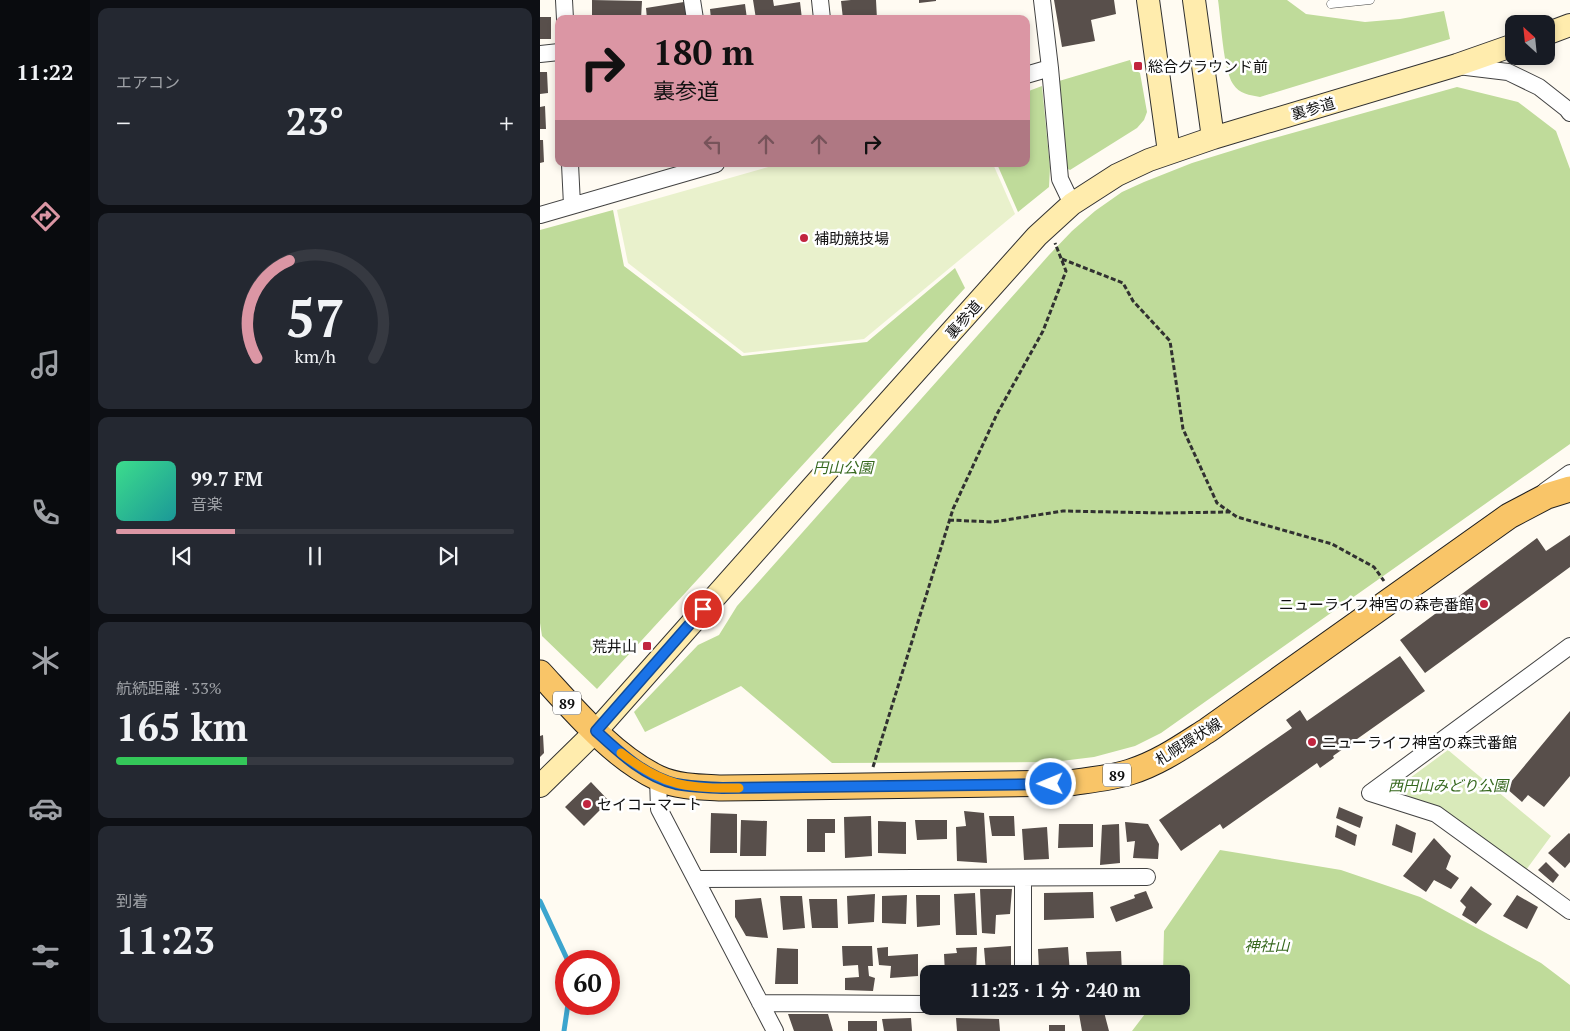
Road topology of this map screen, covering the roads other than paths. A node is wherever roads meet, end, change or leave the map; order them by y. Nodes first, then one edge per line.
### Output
1 (564, 0) edge
2 (692, 0) edge
3 (820, 0) edge
4 (1042, 0) edge
5 (1148, 0) edge
6 (1194, 0) edge
7 (1370, 0) edge
8 (1331, 4) dead end
9 (565, 15) edge
10 (694, 15) edge
11 (822, 15) edge
12 (1570, 25) edge
13 (1555, 31) edge
14 (1505, 48) edge
15 (555, 52) edge
16 (540, 54) edge
17 (1457, 66) junction
18 (1050, 68) junction
19 (1030, 74) edge
20 (1570, 113) edge
21 (1213, 138) junction
22 (1169, 152) junction
23 (570, 167) edge
24 (706, 167) edge
25 (1072, 204) junction
26 (572, 206) junction
27 (540, 215) edge
28 (1570, 473) edge
29 (1570, 489) edge
30 (1509, 516) junction
31 (1570, 646) edge
32 (540, 673) edge
33 (596, 731) junction
34 (658, 778) junction
35 (540, 786) edge
36 (1147, 877) dead end
37 (696, 879) junction
38 (1023, 879) junction
39 (1569, 909) edge
40 (1023, 965) edge
41 (760, 1003) junction
42 (920, 1004) edge
43 (775, 1031) edge

1 - 9 street
2 - 10 street
3 - 11 street
4 - 18 street
5 - 22 street
6 - 21 street
7 - 8 lane
12 - 13 street
14 - 17 street, 裏参道
15 - 16 street
17 - 20 street
17 - 21 street, 裏参道
18 - 19 street
18 - 25 street
21 - 22 street, 裏参道
22 - 25 street, 裏参道
23 - 26 street
24 - 26 street
25 - 33 street, 裏参道
26 - 27 street
28 - 30 street
29 - 30 main road, 札幌環状線 / 89
30 - 34 main road, 札幌環状線 / 89
31 - 39 street
32 - 33 main road, 札幌環状線 / 89
33 - 34 main road, 札幌環状線 / 89
33 - 35 street, 裏参道
34 - 37 street
36 - 38 street
37 - 38 street
37 - 41 street
38 - 40 street
41 - 42 street
41 - 43 street

